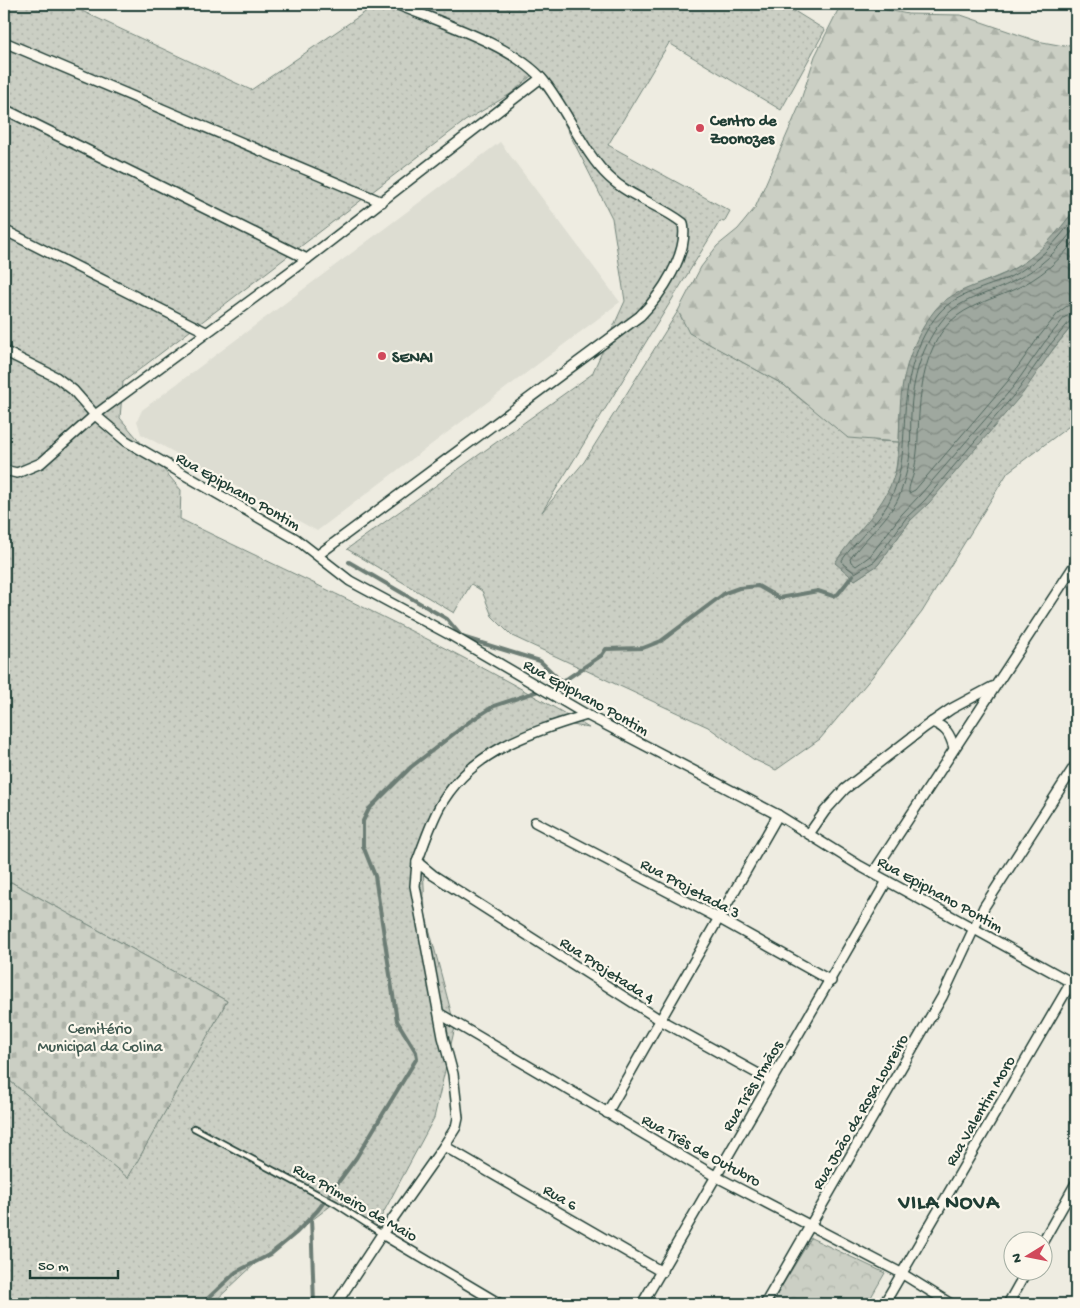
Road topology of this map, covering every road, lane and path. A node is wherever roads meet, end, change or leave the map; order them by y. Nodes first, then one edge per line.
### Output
1 (396, 4) edge
2 (4, 42) edge
3 (541, 78) junction
4 (4, 109) edge
5 (382, 202) junction
6 (4, 230) edge
7 (307, 259) junction
8 (206, 332) junction
9 (4, 350) edge
10 (96, 415) junction
11 (4, 470) edge
12 (318, 555) junction
13 (1076, 562) edge
14 (1072, 577) edge
15 (994, 685) junction
16 (587, 715) junction
17 (932, 722) junction
18 (954, 748) junction
19 (1076, 764) edge
20 (778, 815) junction
21 (535, 822) dead end
22 (809, 834) junction
23 (417, 862) junction
24 (873, 873) junction
25 (887, 881) junction
26 (720, 919) junction
27 (974, 929) junction
28 (1075, 980) edge
29 (830, 981) junction
30 (440, 1014) junction
31 (662, 1021) junction
32 (771, 1081) junction
33 (607, 1113) junction
34 (194, 1128) dead end
35 (444, 1146) junction
36 (715, 1176) junction
37 (1076, 1183) edge
38 (810, 1225) junction
39 (1049, 1230) edge
40 (382, 1234) junction
41 (662, 1272) junction
42 (901, 1274) junction
43 (1021, 1280) edge
44 (336, 1304) edge
45 (500, 1304) edge
46 (642, 1304) edge
47 (765, 1304) edge
48 (884, 1304) edge
49 (951, 1304) edge
50 (1008, 1304) edge

1 - 3 street
2 - 5 street
3 - 5 street
3 - 12 street
4 - 7 street
5 - 7 street
6 - 8 street
7 - 8 street
8 - 10 street
9 - 10 street, Rua Epiphano Pontim
10 - 11 street
10 - 12 street, Rua Epiphano Pontim
12 - 16 street, Rua Epiphano Pontim
13 - 14 street
14 - 15 street
15 - 17 street
15 - 18 street
16 - 20 street, Rua Epiphano Pontim
16 - 23 street
17 - 18 street
17 - 22 street
18 - 24 street
19 - 27 street, Rua João da Rosa Loureiro
20 - 22 street, Rua Epiphano Pontim
20 - 26 street
21 - 26 street, Rua Projetada 3
22 - 24 street, Rua Epiphano Pontim
23 - 30 street
23 - 31 street, Rua Projetada 4
24 - 25 street, Rua Epiphano Pontim
25 - 27 street, Rua Epiphano Pontim
25 - 29 street, Rua Três Irmãos
26 - 29 street, Rua Projetada 3
26 - 31 street
27 - 28 street, Rua Epiphano Pontim
27 - 38 street, Rua João da Rosa Loureiro
28 - 42 street, Rua Valentim Moro
29 - 32 street, Rua Três Irmãos
30 - 33 street, Rua Três de Outubro
30 - 35 street
31 - 32 street, Rua Projetada 4
31 - 33 street
32 - 36 street, Rua Três Irmãos
33 - 36 street, Rua Três de Outubro
34 - 40 lane, Rua Primeiro de Maio
35 - 40 street
35 - 41 street, Rua 6
36 - 38 street, Rua Três de Outubro
36 - 41 street, Rua Três Irmãos
37 - 39 street
38 - 42 street, Rua Três de Outubro
38 - 47 street, Rua João da Rosa Loureiro
40 - 44 street
40 - 45 street, Rua Primeiro de Maio
41 - 46 street, Rua Três Irmãos
42 - 48 street, Rua Valentim Moro
42 - 49 street, Rua Três de Outubro
43 - 50 street

